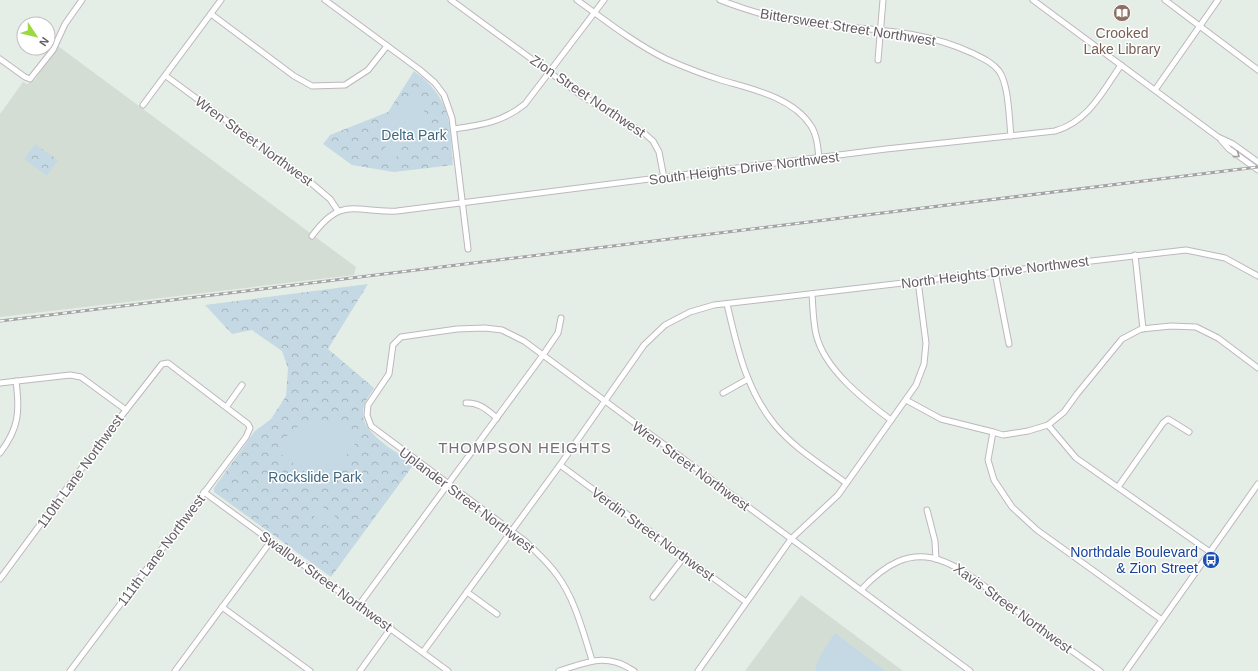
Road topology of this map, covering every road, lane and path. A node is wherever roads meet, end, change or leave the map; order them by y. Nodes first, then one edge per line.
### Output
1 (82, 0) edge
2 (221, 0) edge
3 (325, 0) edge
4 (451, 0) edge
5 (577, 0) edge
6 (604, 0) edge
7 (720, 0) edge
8 (883, 0) edge
9 (1032, 0) edge
10 (1165, 0) edge
11 (1218, 0) edge
12 (594, 13) junction
13 (212, 14) junction
14 (1200, 27) junction
15 (880, 30) junction
16 (387, 46) junction
17 (0, 59) edge
18 (878, 60) dead end
19 (1121, 66) junction
20 (1258, 70) edge
21 (550, 73) junction
22 (166, 76) junction
23 (1155, 90) junction
24 (143, 106) dead end
25 (454, 129) junction
26 (1011, 136) junction
27 (1218, 137) junction
28 (819, 159) junction
29 (1258, 162) edge
30 (1258, 170) edge
31 (664, 178) junction
32 (462, 202) junction
33 (338, 211) junction
34 (312, 236) dead end
35 (468, 249) dead end
36 (1135, 255) junction
37 (995, 272) junction
38 (1258, 276) edge
39 (918, 281) junction
40 (812, 294) junction
41 (727, 304) junction
42 (561, 318) dead end
43 (1143, 329) junction
44 (1009, 344) dead end
45 (393, 345) joint
46 (543, 355) junction
47 (1258, 368) edge
48 (748, 379) junction
49 (16, 381) junction
50 (0, 383) edge
51 (242, 385) dead end
52 (723, 393) dead end
53 (906, 400) junction
54 (604, 401) junction
55 (466, 404) dead end
56 (227, 406) junction
57 (126, 410) junction
58 (497, 418) junction
59 (892, 420) junction
60 (1048, 425) junction
61 (992, 432) junction
62 (1189, 432) dead end
63 (0, 453) edge
64 (560, 465) junction
65 (448, 483) junction
66 (846, 483) junction
67 (1258, 484) edge
68 (1118, 487) junction
69 (204, 492) junction
70 (927, 510) dead end
71 (511, 530) junction
72 (791, 539) junction
73 (272, 541) junction
74 (1210, 552) junction
75 (684, 557) junction
76 (936, 558) junction
77 (0, 579) edge
78 (861, 590) junction
79 (467, 592) junction
80 (653, 597) dead end
81 (746, 602) junction
82 (359, 606) junction
83 (222, 607) junction
84 (497, 614) dead end
85 (1162, 620) junction
86 (391, 628) junction
87 (423, 652) junction
88 (592, 660) junction
89 (70, 671) edge
90 (175, 671) edge
91 (310, 671) edge
92 (360, 671) edge
93 (448, 671) edge
94 (559, 671) edge
95 (634, 671) edge
96 (698, 671) edge
97 (970, 671) edge
98 (1100, 671) edge
99 (1126, 671) edge

1 - 17 street
2 - 13 street
3 - 16 street
4 - 21 street, Zion Street Northwest
5 - 12 street
6 - 12 street
7 - 15 street, Bittersweet Street Northwest
8 - 15 street
9 - 19 street
10 - 14 street
11 - 14 street
12 - 21 street
12 - 28 street
13 - 16 street
13 - 22 street
14 - 20 street
14 - 23 street
15 - 18 street
15 - 26 street, Bittersweet Street Northwest
16 - 25 street
19 - 23 street
19 - 26 street, South Heights Drive Northwest
21 - 25 street
21 - 31 street, Zion Street Northwest
22 - 24 street
22 - 33 street, Wren Street Northwest
23 - 27 street
25 - 32 street
26 - 28 street, South Heights Drive Northwest
27 - 29 street
27 -> 30 street
28 - 31 street, South Heights Drive Northwest
31 - 32 street, South Heights Drive Northwest
32 - 33 street, South Heights Drive Northwest
32 - 35 street
33 - 34 street
36 - 37 street, North Heights Drive Northwest
36 - 38 street, North Heights Drive Northwest
36 - 43 street
37 - 39 street, North Heights Drive Northwest
37 - 44 street
39 - 40 street, North Heights Drive Northwest
39 - 53 street
40 - 41 street, North Heights Drive Northwest
40 - 59 street
41 - 48 street
41 - 54 street, North Heights Drive Northwest
42 - 46 street
43 - 47 street
43 - 60 street
45 - 46 street, Wren Street Northwest
45 - 65 street, Uplander Street Northwest
46 - 54 street, Wren Street Northwest
46 - 58 street
48 - 52 street
48 - 66 street
49 - 50 street
49 - 57 street
49 - 63 street
51 - 56 street
53 - 59 street
53 - 61 street
54 - 64 street, North Heights Drive Northwest
54 - 72 street, Wren Street Northwest
55 - 58 street
56 - 57 street, 110th Lane Northwest
56 - 69 street, 111th Lane Northwest
57 - 77 street, 110th Lane Northwest
58 - 65 street
59 - 66 street
60 - 61 street
60 - 68 street
61 - 85 street
62 - 68 street
64 - 71 street, North Heights Drive Northwest
64 - 75 street, Verdin Street Northwest
65 - 71 street, Uplander Street Northwest
65 - 82 street
66 - 72 street
67 - 74 street
68 - 74 street
69 - 73 street, Swallow Street Northwest
69 - 89 street, 111th Lane Northwest
70 - 76 street
71 - 79 street, North Heights Drive Northwest
71 - 88 street, Uplander Street Northwest
72 - 78 street, Wren Street Northwest
72 - 81 street
73 - 82 street, Swallow Street Northwest
73 - 83 street
74 - 85 street
75 - 80 street
75 - 81 street, Verdin Street Northwest
76 - 78 street, Xavis Street Northwest
76 - 98 street, Xavis Street Northwest
78 - 97 street, Wren Street Northwest
79 - 84 street
79 - 87 street, North Heights Drive Northwest
81 - 96 street
82 - 86 street, Swallow Street Northwest
83 - 90 street
83 - 91 street
85 - 99 street
86 - 87 street, Swallow Street Northwest
86 - 92 street
87 - 93 street, Swallow Street Northwest
88 - 94 street
88 - 95 street

